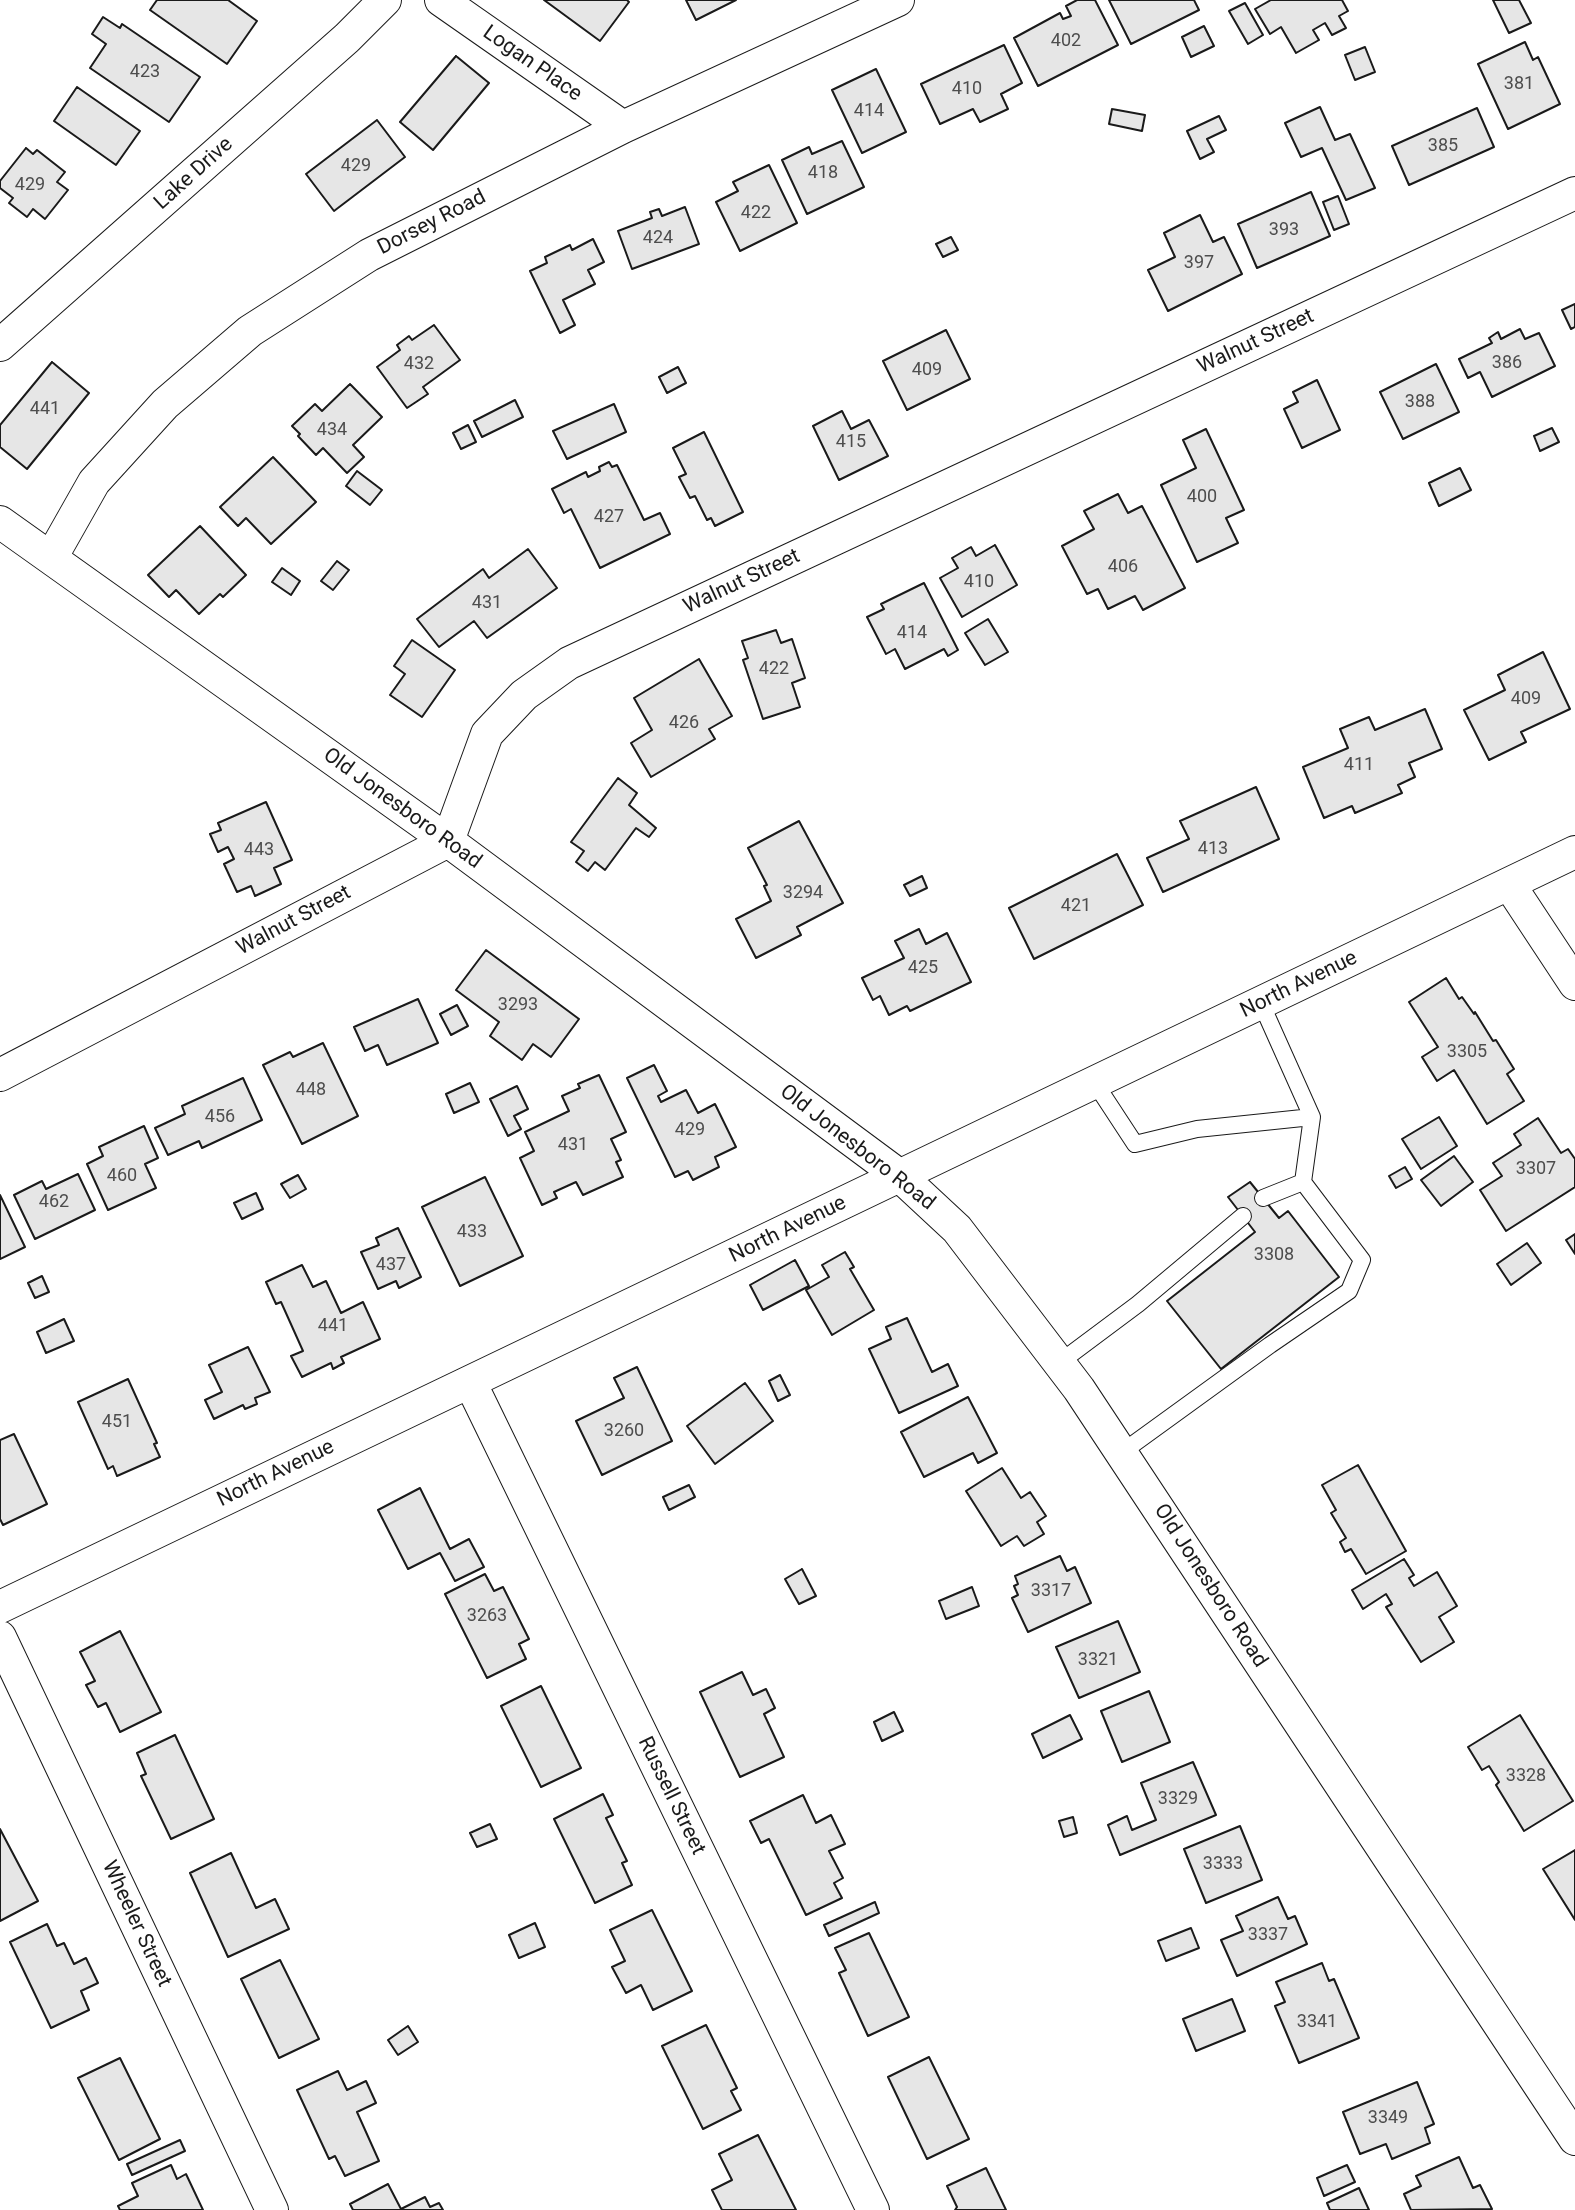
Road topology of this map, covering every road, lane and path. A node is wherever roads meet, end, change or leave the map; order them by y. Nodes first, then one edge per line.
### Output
1 (385, 0) edge
2 (440, 0) edge
3 (898, 0) edge
4 (623, 127) junction
5 (1575, 193) edge
6 (0, 345) edge
7 (0, 522) edge
8 (51, 558) junction
9 (448, 841) junction
10 (1575, 852) edge
11 (1509, 884) junction
12 (1575, 984) edge
13 (1261, 1003) junction
14 (0, 1075) edge
15 (1095, 1083) junction
16 (1312, 1117) junction
17 (900, 1176) junction
18 (1304, 1182) junction
19 (1263, 1198) dead end
20 (1243, 1216) dead end
21 (1059, 1363) junction
22 (470, 1382) junction
23 (1121, 1453) junction
24 (0, 1606) edge
25 (0, 1637) edge
26 (1575, 2139) edge
27 (272, 2210) edge
28 (873, 2210) edge

1 - 6 street, Lake Drive
2 - 4 street, Logan Place
3 - 4 street, Dorsey Road
4 - 8 street, Dorsey Road
5 - 9 street, Walnut Street
7 - 8 street, Old Jonesboro Road
8 - 9 street, Old Jonesboro Road
9 - 14 street, Walnut Street
9 - 17 street, Old Jonesboro Road
10 - 11 street, North Avenue
11 - 12 street
11 - 13 street, North Avenue
13 - 15 street, North Avenue
13 - 16 lane
15 - 16 lane
15 - 17 street, North Avenue
16 - 18 lane
17 - 21 street, Old Jonesboro Road
17 - 22 street, North Avenue
18 - 19 lane
18 - 23 lane
20 - 21 lane
21 - 23 street, Old Jonesboro Road
22 - 24 street, North Avenue
22 - 28 street, Russell Street
23 - 26 street, Old Jonesboro Road
25 - 27 street, Wheeler Street

